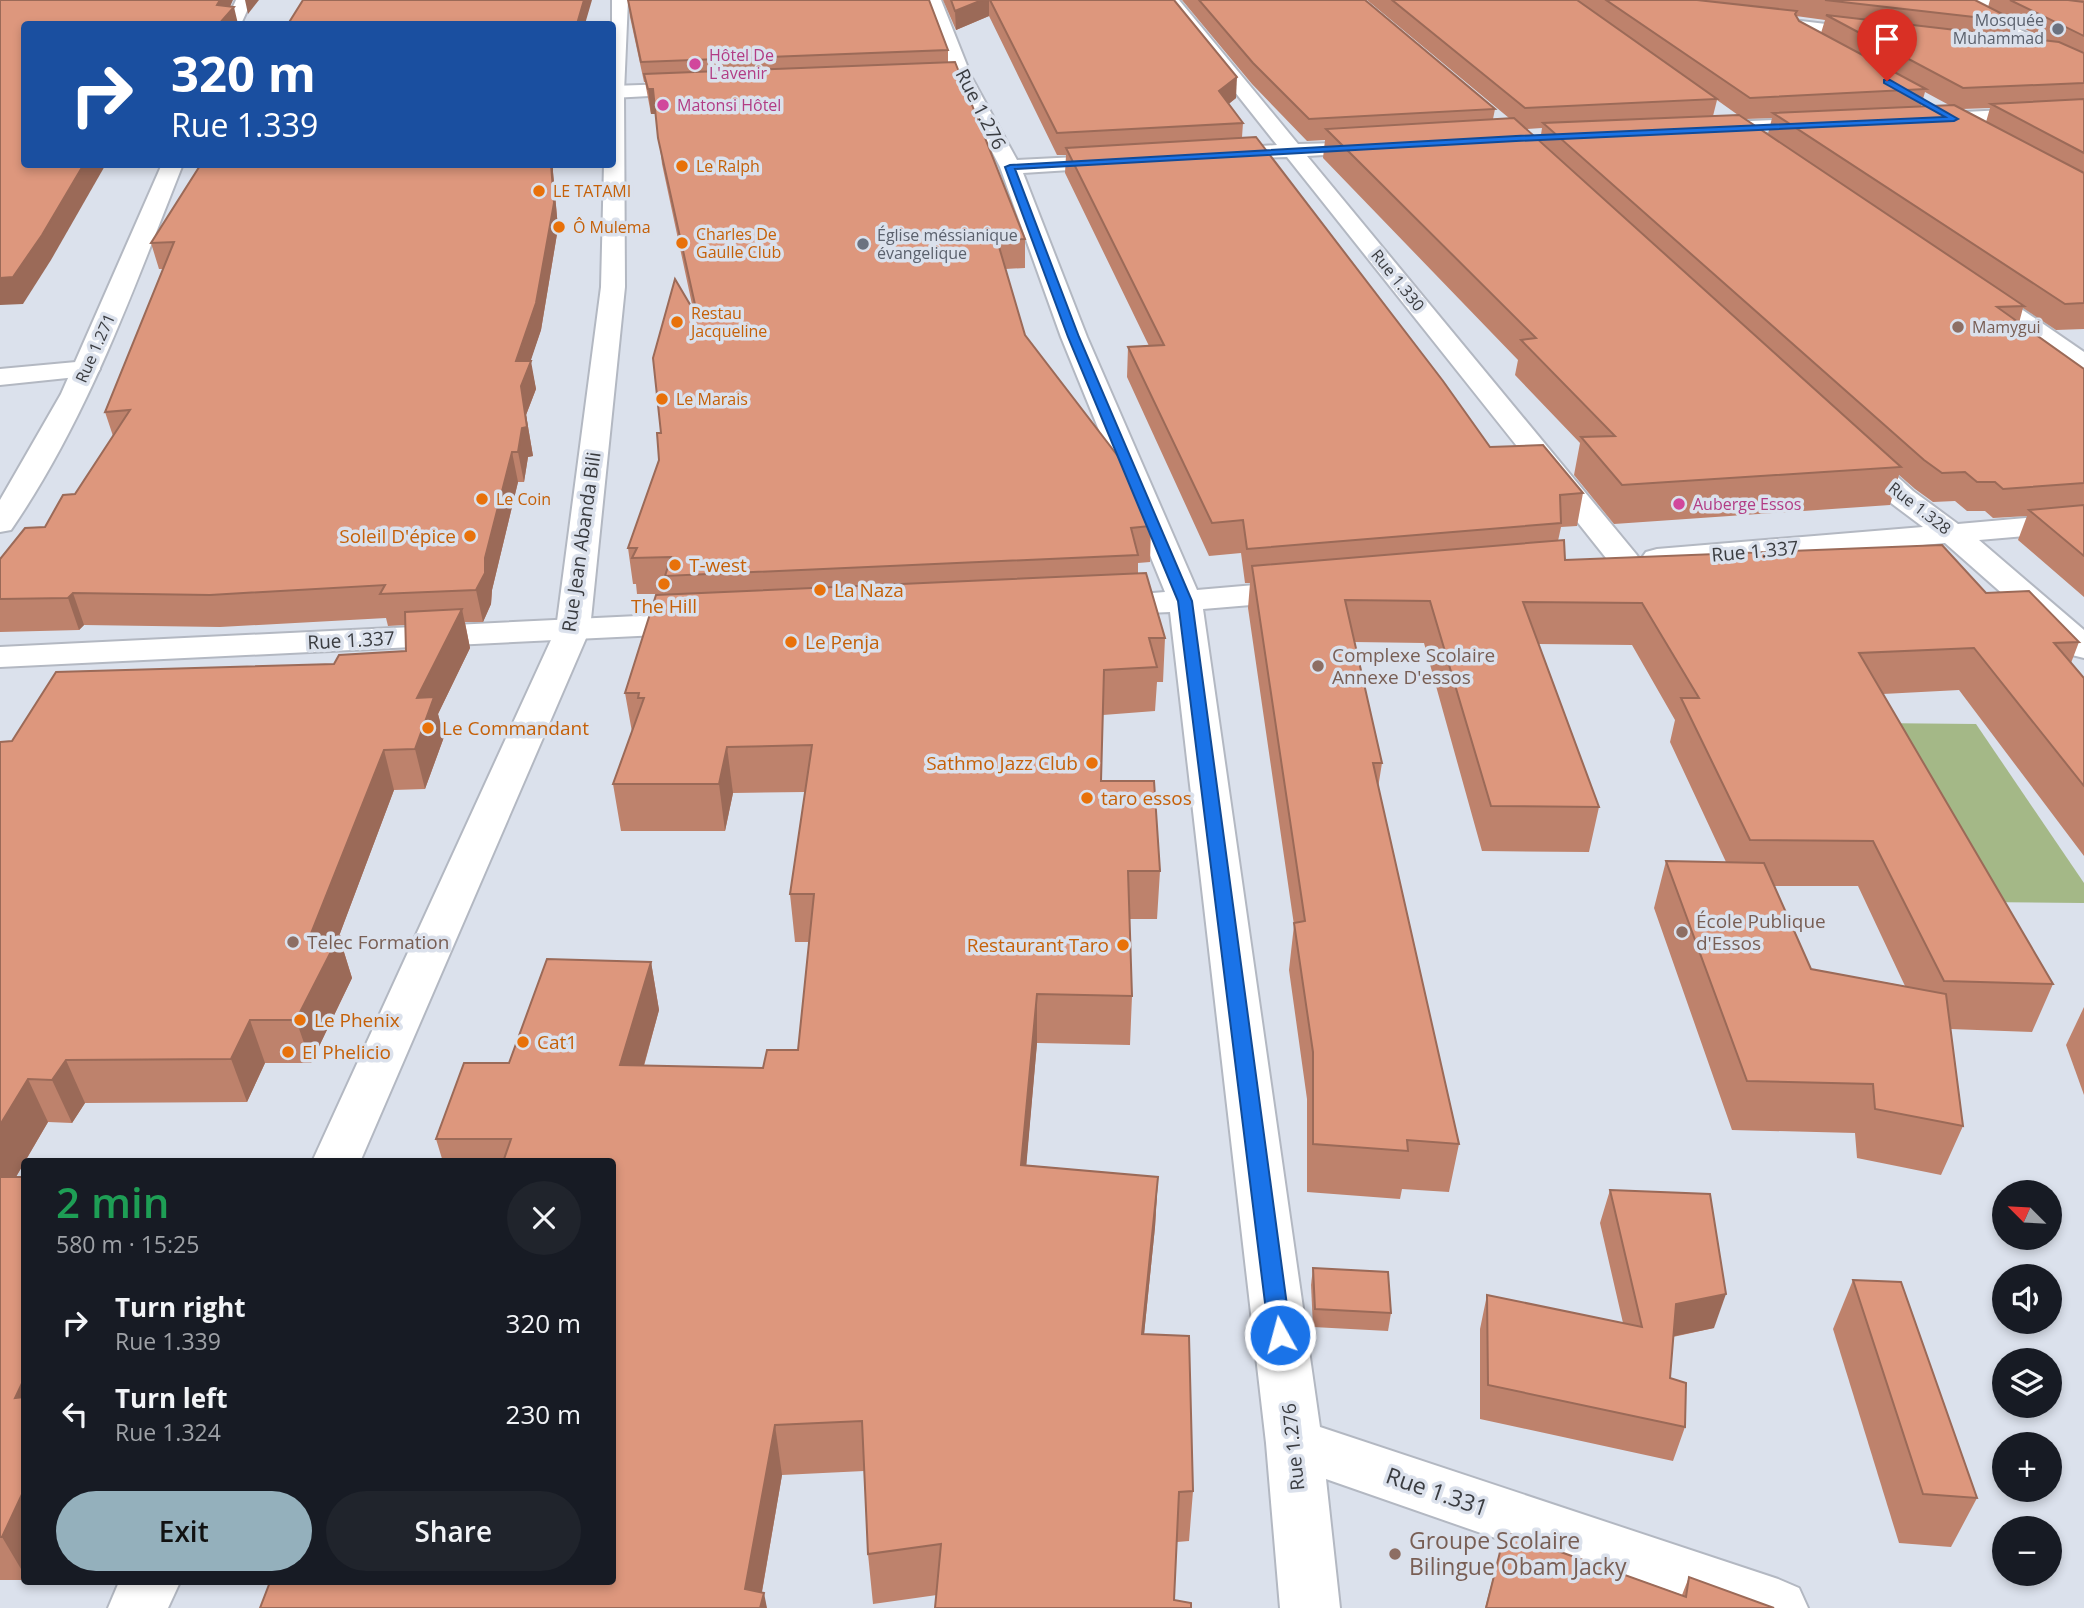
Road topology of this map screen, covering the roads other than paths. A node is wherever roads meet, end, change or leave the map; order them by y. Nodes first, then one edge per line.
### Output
1 (244, 0) edge
2 (620, 0) edge
3 (933, 0) edge
4 (1170, 0) edge
5 (1948, 0) edge
6 (1966, 0) edge
7 (2037, 0) edge
8 (2057, 11) junction
9 (2084, 14) edge
10 (1745, 19) edge
11 (234, 21) edge
12 (1786, 24) junction
13 (1894, 37) edge
14 (2001, 49) edge
15 (1833, 51) edge
16 (2055, 55) junction
17 (616, 61) edge
18 (2084, 69) edge
19 (710, 89) edge
20 (616, 92) edge
21 (1917, 98) edge
22 (1717, 112) edge
23 (2084, 113) edge
24 (1954, 119) junction
25 (1900, 121) edge
26 (1847, 123) edge
27 (1740, 128) junction
28 (1684, 130) edge
29 (1989, 139) edge
30 (1390, 145) edge
31 (1293, 150) junction
32 (1773, 151) edge
33 (1198, 156) edge
34 (1131, 160) edge
35 (1010, 167) junction
36 (171, 168) edge
37 (614, 168) edge
38 (1954, 274) edge
39 (2078, 354) edge
40 (87, 369) junction
41 (0, 377) edge
42 (1841, 440) edge
43 (2084, 522) edge
44 (0, 523) edge
45 (1954, 535) junction
46 (1625, 561) junction
47 (1583, 565) edge
48 (1336, 587) edge
49 (1185, 601) junction
50 (1074, 606) edge
51 (726, 622) edge
52 (573, 629) junction
53 (2084, 648) edge
54 (0, 657) edge
55 (338, 1158) edge
56 (1294, 1443) junction
57 (149, 1585) edge
58 (138, 1608) edge
59 (1310, 1608) edge
60 (1778, 1608) edge

1 - 11 street
2 - 17 street, Rue Jean Abanda Bili
3 - 35 street, Rue 1.276
4 - 31 street, Rue 1.330
5 - 16 street
6 - 8 street
7 - 8 street
8 - 9 street
10 - 12 street
12 - 13 street
12 - 15 street
14 - 16 street
16 - 18 street
19 - 20 street
21 - 24 street
22 - 27 street
23 - 24 street
24 - 25 street
24 - 29 street
26 - 27 street
27 - 28 street
27 - 32 street
30 - 31 street
31 - 33 street
31 - 46 street, Rue 1.330
34 - 35 street
35 - 49 street, Rue 1.276
36 - 40 street, Rue 1.271
37 - 52 street, Rue Jean Abanda Bili
38 - 39 street
40 - 41 street
40 - 44 street, Rue 1.271
42 - 45 street, Rue 1.328
43 - 45 street, Rue 1.337
45 - 46 street, Rue 1.337
45 - 53 street, Rue 1.328
46 - 47 street, Rue 1.337
48 - 49 street
49 - 50 street
49 - 56 street, Rue 1.276
51 - 52 street, Rue 1.337
52 - 54 street, Rue 1.337
52 - 55 street, Rue Jean Abanda Bili
56 - 59 street, Rue 1.276
56 - 60 street, Rue 1.331
57 - 58 street

